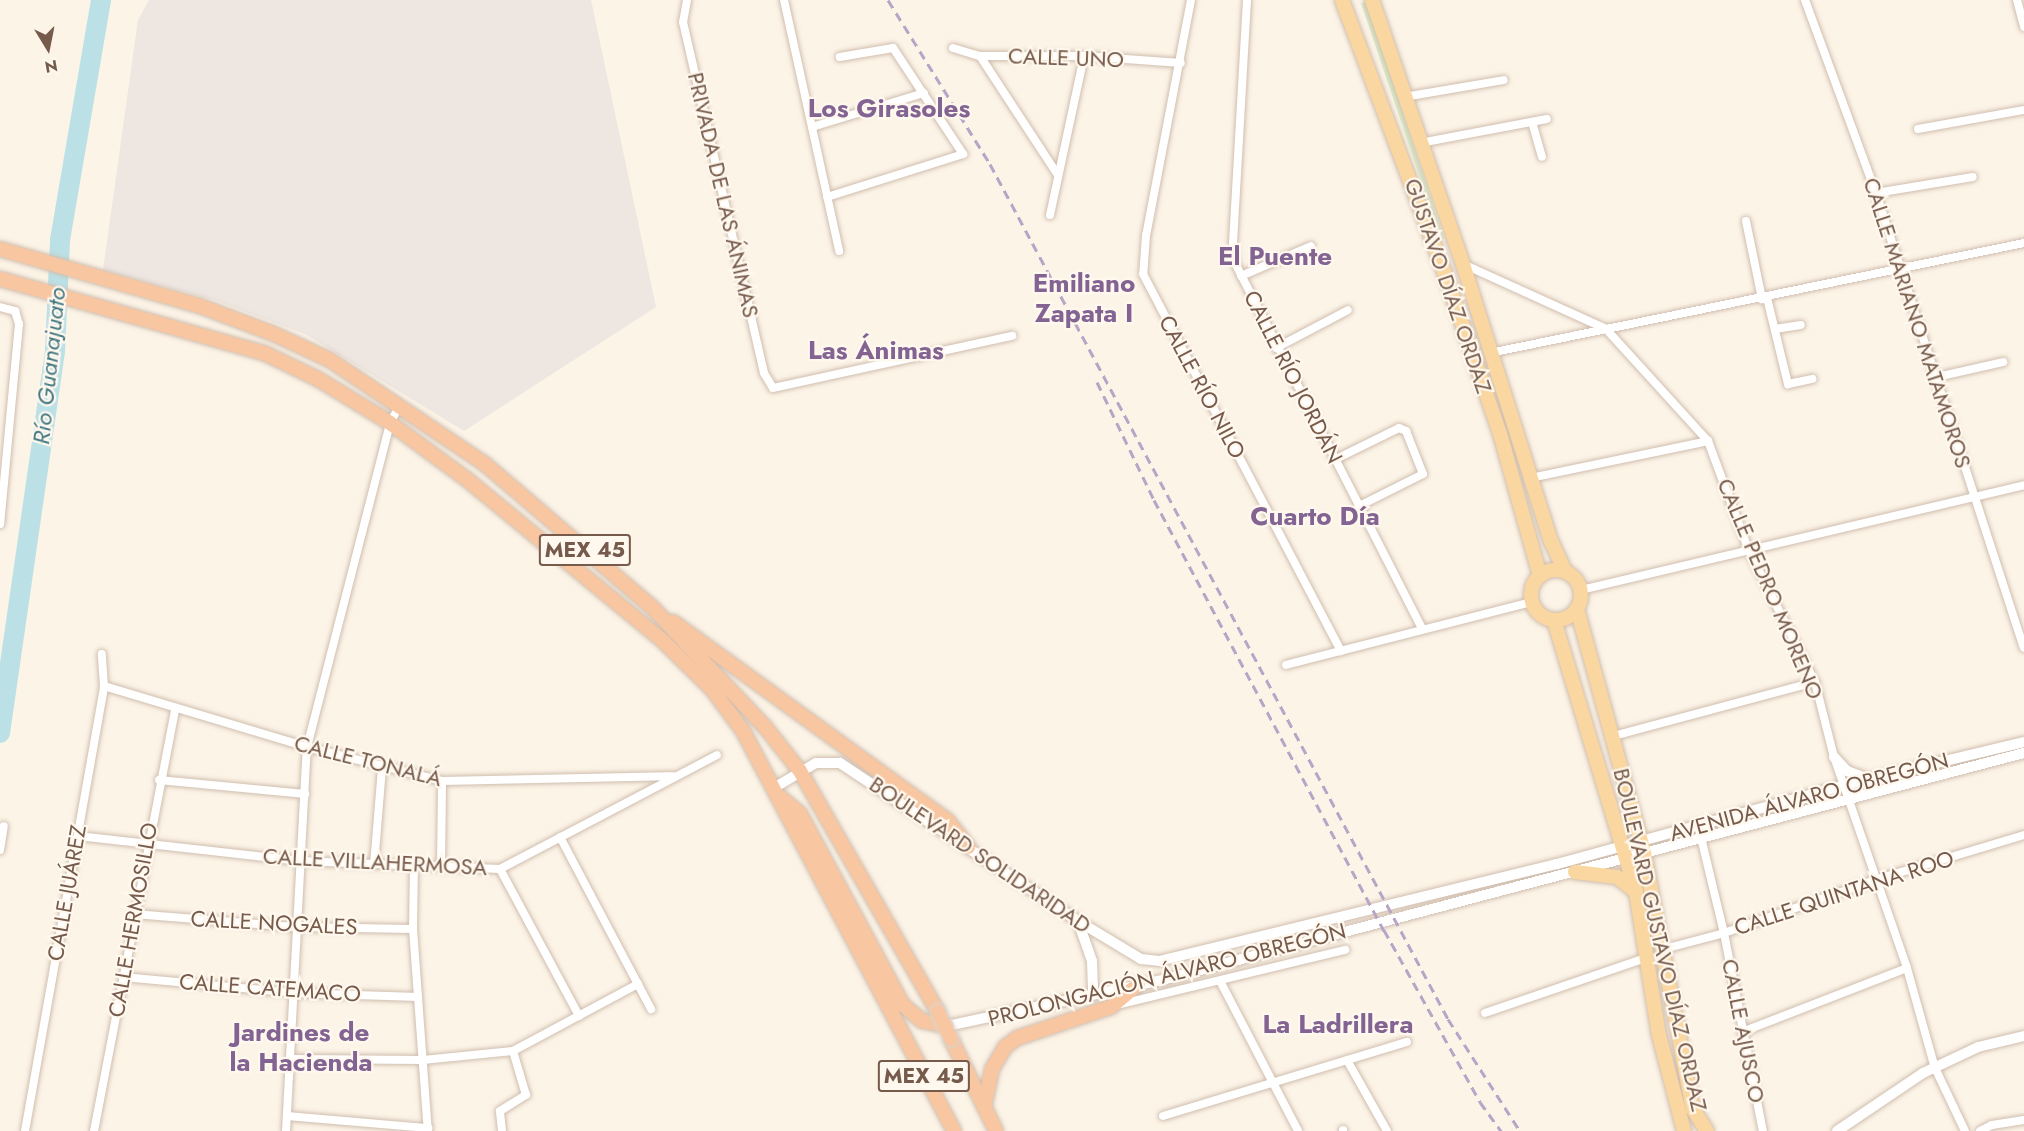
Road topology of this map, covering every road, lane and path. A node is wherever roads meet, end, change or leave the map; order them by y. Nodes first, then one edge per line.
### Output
1 (687, 0) edge
2 (784, 0) edge
3 (1191, 0) edge
4 (1247, 0) edge
5 (1342, 0) edge
6 (1372, 0) edge
7 (1805, 0) edge
8 (2017, 0) edge
9 (2024, 27) edge
10 (953, 48) dead end
11 (980, 56) junction
12 (1084, 56) junction
13 (840, 57) dead end
14 (1181, 63) junction
15 (1504, 80) dead end
16 (924, 93) junction
17 (1404, 97) junction
18 (2024, 110) edge
19 (1547, 118) dead end
20 (1532, 122) junction
21 (812, 127) junction
22 (1918, 129) dead end
23 (1420, 143) junction
24 (1542, 157) dead end
25 (1058, 175) junction
26 (1973, 177) dead end
27 (1876, 193) junction
28 (827, 197) junction
29 (1050, 215) dead end
30 (1746, 221) dead end
31 (2024, 243) edge
32 (1311, 246) dead end
33 (0, 249) edge
34 (839, 251) dead end
35 (1463, 264) junction
36 (1901, 268) junction
37 (1241, 276) junction
38 (0, 279) edge
39 (1764, 298) junction
40 (0, 307) edge
41 (1348, 310) dead end
42 (1801, 325) dead end
43 (1606, 329) junction
44 (1775, 329) junction
45 (1012, 336) dead end
46 (1276, 348) junction
47 (1490, 353) junction
48 (2003, 362) dead end
49 (1937, 377) junction
50 (1812, 379) dead end
51 (400, 405) junction
52 (390, 423) junction
53 (1708, 441) junction
54 (1336, 459) junction
55 (1530, 478) junction
56 (2024, 485) edge
57 (1973, 497) junction
58 (1359, 506) junction
59 (0, 524) edge
60 (1749, 550) junction
61 (1565, 571) junction
62 (1540, 576) junction
63 (1581, 590) junction
64 (1532, 602) junction
65 (652, 607) junction
66 (1577, 609) junction
67 (1554, 620) junction
68 (1422, 629) junction
69 (2024, 648) edge
70 (1341, 651) junction
71 (102, 654) dead end
72 (1286, 665) dead end
73 (1815, 682) junction
74 (104, 686) junction
75 (175, 709) junction
76 (1613, 736) junction
77 (2024, 742) edge
78 (307, 747) junction
79 (2024, 753) edge
80 (717, 754) dead end
81 (1834, 757) junction
82 (382, 768) junction
83 (800, 771) junction
84 (676, 776) junction
85 (1872, 778) junction
86 (159, 780) junction
87 (442, 781) junction
88 (1845, 785) junction
89 (772, 789) junction
90 (305, 794) junction
91 (1850, 799) junction
92 (1698, 825) junction
93 (4, 826) dead end
94 (2024, 835) edge
95 (78, 836) junction
96 (560, 837) junction
97 (1701, 838) junction
98 (147, 845) junction
99 (968, 847) junction
100 (1642, 847) junction
101 (0, 850) edge
102 (1624, 852) junction
103 (301, 861) junction
104 (374, 865) junction
105 (414, 866) junction
106 (441, 867) junction
107 (500, 868) junction
108 (1575, 872) junction
109 (1875, 880) junction
110 (1636, 892) junction
111 (1384, 906) joint
112 (135, 914) junction
113 (1078, 921) junction
114 (1387, 921) joint
115 (297, 927) junction
116 (413, 929) junction
117 (1724, 933) junction
118 (1664, 949) junction
119 (1345, 950) dead end
120 (1646, 958) junction
121 (1160, 961) joint
122 (1907, 968) junction
123 (123, 976) junction
124 (1166, 979) junction
125 (1220, 981) junction
126 (638, 984) junction
127 (1138, 984) junction
128 (294, 993) junction
129 (1093, 993) junction
130 (1172, 993) junction
131 (418, 997) junction
132 (1111, 1007) junction
133 (651, 1009) dead end
134 (1485, 1013) dead end
135 (579, 1016) junction
136 (949, 1032) junction
137 (1742, 1032) junction
138 (2024, 1036) edge
139 (1407, 1042) dead end
140 (513, 1051) junction
141 (291, 1059) junction
142 (423, 1060) junction
143 (1347, 1060) junction
144 (1935, 1068) junction
145 (1275, 1082) junction
146 (984, 1107) junction
147 (287, 1116) junction
148 (1163, 1116) dead end
149 (2024, 1120) edge
150 (428, 1130) edge
151 (25, 1131) edge
152 (94, 1131) edge
153 (286, 1131) edge
154 (502, 1131) edge
155 (954, 1131) edge
156 (996, 1131) edge
157 (1298, 1131) edge
158 (1387, 1131) edge
159 (1684, 1131) edge
160 (1707, 1131) edge
161 (1763, 1131) edge
162 (1837, 1131) edge
163 (1965, 1131) edge
164 (1980, 1131) edge

1 - 45 street, PRIVADA DE LAS ÁNIMAS
2 - 21 street
3 - 14 street, CALLE RÍO NILO
4 - 37 street, CALLE RÍO JORDÁN
5 - 62 main road, GUSTAVO DÍAZ ORDAZ
6 - 17 main road, GUSTAVO DÍAZ ORDAZ
7 - 27 street, CALLE MARIANO MATAMOROS
8 - 9 street
10 - 11 street, CALLE UNO
11 - 12 street, CALLE UNO
11 - 25 street
12 - 14 street, CALLE UNO
12 - 25 street
13 - 16 street
14 - 70 street, CALLE RÍO NILO
15 - 17 street
16 - 21 street
16 - 28 street
17 - 23 main road, GUSTAVO DÍAZ ORDAZ
18 - 22 street
19 - 20 street
20 - 23 street
20 - 24 street
21 - 28 street
23 - 35 main road, GUSTAVO DÍAZ ORDAZ
25 - 29 street
26 - 27 street
27 - 36 street, CALLE MARIANO MATAMOROS
28 - 34 street
30 - 39 street
31 - 36 street
32 - 37 street
33 - 51 highway, MEX 45
35 - 43 street, CALLE PEDRO MORENO
35 - 47 main road, GUSTAVO DÍAZ ORDAZ
36 - 39 street
36 - 49 street, CALLE MARIANO MATAMOROS
37 - 46 street, CALLE RÍO JORDÁN
38 - 52 highway, MEX 45
39 - 43 street
39 - 44 street
40 - 59 street
41 - 46 street
42 - 44 street
43 - 47 street
43 - 53 street, CALLE PEDRO MORENO
44 - 50 street
46 - 54 street, CALLE RÍO JORDÁN
47 - 55 main road, GUSTAVO DÍAZ ORDAZ
48 - 49 street
49 - 57 street, CALLE MARIANO MATAMOROS
51 - 52 street
51 - 65 highway, MEX 45
52 - 78 street
52 - 89 highway, MEX 45
53 - 55 street
53 - 60 street, CALLE PEDRO MORENO
54 - 58 street, CALLE RÍO JORDÁN
54 - 58 street
55 - 61 main road, GUSTAVO DÍAZ ORDAZ
56 - 57 street
57 - 60 street
57 - 69 street, CALLE MARIANO MATAMOROS
58 - 68 street, CALLE RÍO JORDÁN
60 - 63 street
60 - 73 street, CALLE PEDRO MORENO
61 - 62 main road
61 - 63 main road
62 - 64 main road
63 - 66 main road
64 - 67 main road
64 - 68 street
65 - 83 highway, MEX 45
65 - 99 highway
66 - 67 main road
66 - 76 main road, BOULEVARD GUSTAVO DÍAZ ORDAZ
67 - 102 main road, BOULEVARD GUSTAVO DÍAZ ORDAZ
68 - 70 street
70 - 72 street
71 - 74 street, CALLE JUÁREZ
73 - 76 street
73 - 81 street, CALLE PEDRO MORENO
74 - 75 street, CALLE TONALÁ
74 - 95 street, CALLE JUÁREZ
75 - 78 street, CALLE TONALÁ
75 - 86 street, CALLE HERMOSILLO
76 - 100 main road, BOULEVARD GUSTAVO DÍAZ ORDAZ
77 - 85 street, AVENIDA ÁLVARO OBREGÓN
78 - 82 street, CALLE TONALÁ
78 - 90 street
79 - 91 street, AVENIDA ÁLVARO OBREGÓN
80 - 84 street, CALLE VILLAHERMOSA
81 - 85 street
81 - 88 street, CALLE PEDRO MORENO
82 - 87 street, CALLE TONALÁ
82 - 104 street
83 - 89 street, BOULEVARD SOLIDARIDAD
83 - 99 street, BOULEVARD SOLIDARIDAD
83 - 136 highway, MEX 45, bridge
84 - 87 street, CALLE TONALÁ
84 - 96 street, CALLE VILLAHERMOSA
85 - 88 street, AVENIDA ÁLVARO OBREGÓN
86 - 90 street
86 - 98 street, CALLE HERMOSILLO
87 - 106 street
88 - 91 street, CALLE PEDRO MORENO
88 - 92 street, AVENIDA ÁLVARO OBREGÓN
89 - 136 highway
89 - 155 highway, MEX 45
90 - 103 street
91 - 97 street, AVENIDA ÁLVARO OBREGÓN
91 - 109 street, CALLE PEDRO MORENO
92 - 97 street, CALLE AJUSCO
92 - 100 street, AVENIDA ÁLVARO OBREGÓN
93 - 101 street
94 - 109 street, CALLE QUINTANA ROO
95 - 98 street, CALLE VILLAHERMOSA
95 - 151 street, CALLE JUÁREZ
96 - 107 street, CALLE VILLAHERMOSA
96 - 126 street
97 - 100 street, AVENIDA ÁLVARO OBREGÓN
97 - 117 street, CALLE AJUSCO
98 - 103 street, CALLE VILLAHERMOSA
98 - 112 street, CALLE HERMOSILLO
99 - 113 street, BOULEVARD SOLIDARIDAD
100 - 102 street, AVENIDA ÁLVARO OBREGÓN
100 - 118 main road, BOULEVARD GUSTAVO DÍAZ ORDAZ
102 - 108 street, AVENIDA ÁLVARO OBREGÓN
102 - 110 main road, BOULEVARD GUSTAVO DÍAZ ORDAZ
102 - 111 street, AVENIDA ÁLVARO OBREGÓN
103 - 104 street, CALLE VILLAHERMOSA
103 - 115 street
104 - 105 street, CALLE VILLAHERMOSA
105 - 106 street, CALLE VILLAHERMOSA
105 - 116 street
106 - 107 street, CALLE VILLAHERMOSA
107 - 135 street
108 - 110 main road
108 - 114 street, AVENIDA ÁLVARO OBREGÓN
109 - 117 street, CALLE QUINTANA ROO
109 - 122 street, CALLE PEDRO MORENO
110 - 120 main road, BOULEVARD GUSTAVO DÍAZ ORDAZ
111 - 121 street, PROLONGACIÓN ÁLVARO OBREGÓN
112 - 115 street, CALLE NOGALES
112 - 123 street, CALLE HERMOSILLO
113 - 121 street, BOULEVARD SOLIDARIDAD
113 - 129 street
114 - 124 street, PROLONGACIÓN ÁLVARO OBREGÓN
115 - 116 street, CALLE NOGALES
115 - 128 street
116 - 131 street
117 - 118 street, CALLE QUINTANA ROO
117 - 137 street, CALLE AJUSCO
118 - 160 main road, BOULEVARD GUSTAVO DÍAZ ORDAZ
119 - 125 street
120 - 134 street
120 - 159 main road, BOULEVARD GUSTAVO DÍAZ ORDAZ
122 - 137 street
122 - 144 street, CALLE PEDRO MORENO
123 - 128 street, CALLE CATEMACO
123 - 152 street, CALLE HERMOSILLO
124 - 127 street, PROLONGACIÓN ÁLVARO OBREGÓN
124 - 130 street
125 - 130 street
125 - 145 street
126 - 133 street
126 - 135 street
127 - 129 street, PROLONGACIÓN ÁLVARO OBREGÓN
127 - 132 highway
128 - 131 street, CALLE CATEMACO
128 - 141 street
129 - 136 street, PROLONGACIÓN ÁLVARO OBREGÓN
130 - 132 street
131 - 142 street
132 - 146 highway
135 - 140 street
136 - 146 highway, MEX 45
137 - 161 street, CALLE AJUSCO
138 - 144 street
139 - 143 street
140 - 142 street
140 - 154 street
141 - 142 street
141 - 147 street
142 - 150 street
143 - 145 street
143 - 158 street
144 - 162 street
144 - 163 street, CALLE PEDRO MORENO
145 - 148 street
145 - 157 street
146 - 156 highway, MEX 45
147 - 150 street
147 - 153 street
149 - 164 street

